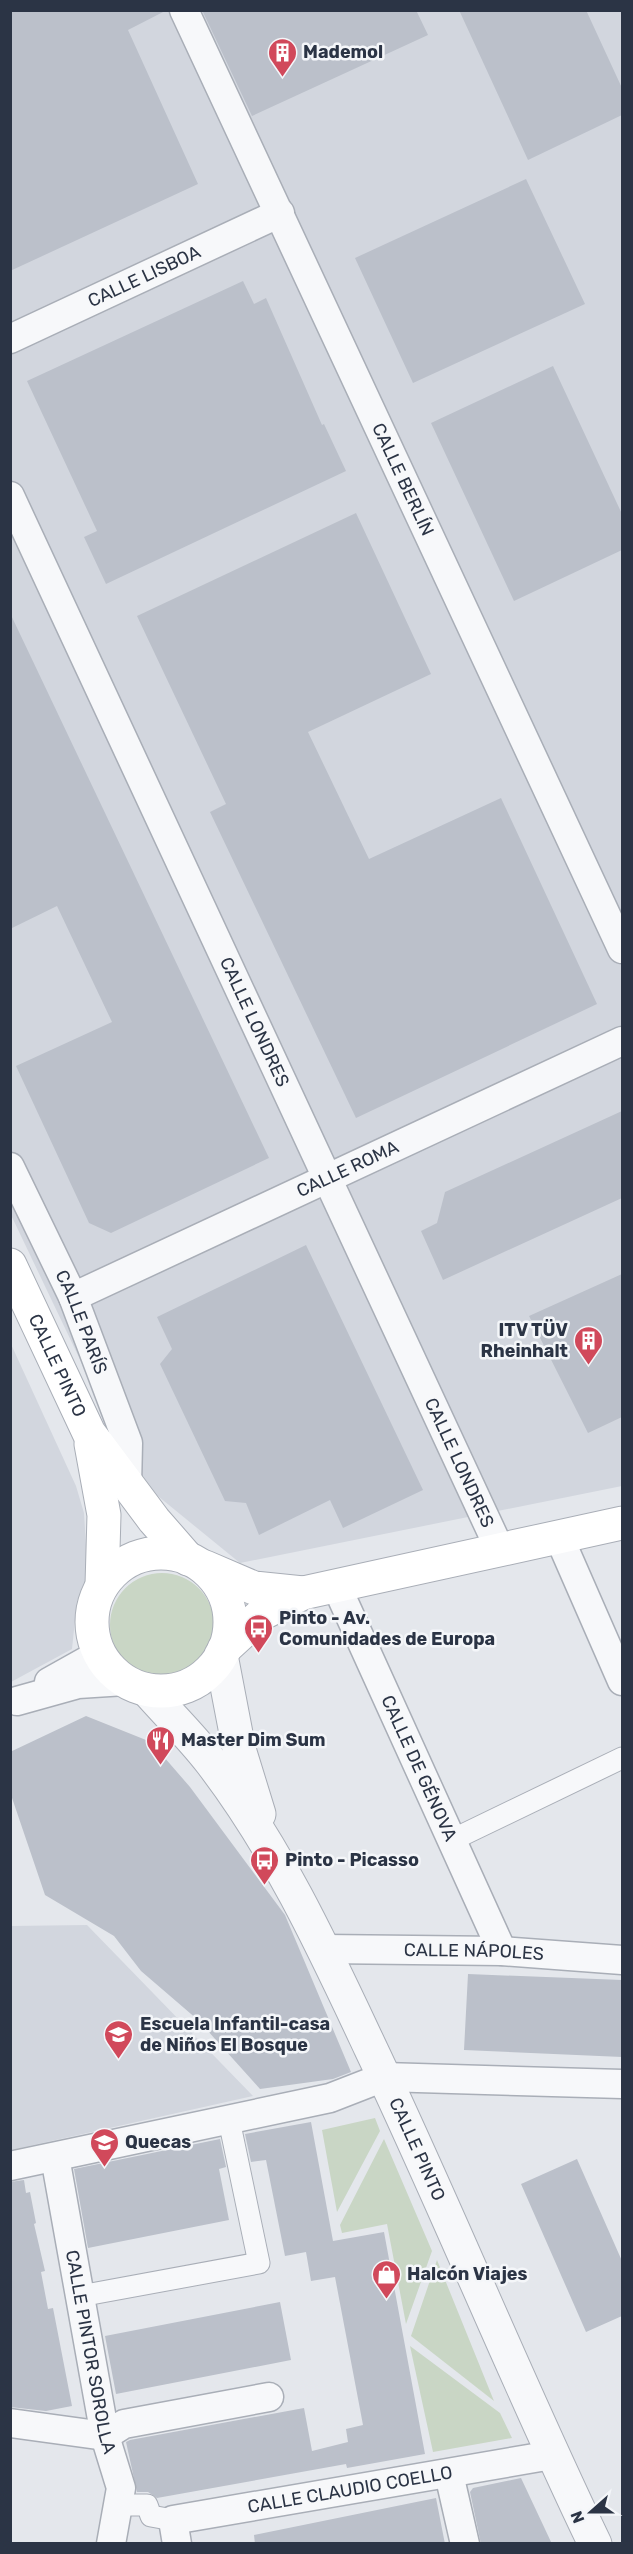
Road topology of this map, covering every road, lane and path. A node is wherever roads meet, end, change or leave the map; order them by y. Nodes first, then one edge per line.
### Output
1 (184, 10) edge
2 (280, 213) junction
3 (10, 339) edge
4 (10, 496) edge
5 (622, 949) edge
6 (622, 1041) edge
7 (10, 1167) edge
8 (329, 1178) junction
9 (10, 1265) edge
10 (73, 1297) junction
11 (89, 1432) junction
12 (127, 1486) junction
13 (622, 1523) edge
14 (559, 1537) junction
15 (500, 1550) junction
16 (195, 1562) junction
17 (102, 1585) junction
18 (336, 1585) junction
19 (303, 1593) junction
20 (223, 1652) junction
21 (99, 1654) junction
22 (622, 1681) edge
23 (136, 1685) junction
24 (14, 1703) edge
25 (622, 1758) edge
26 (452, 1840) junction
27 (269, 1848) junction
28 (324, 1949) junction
29 (502, 1951) junction
30 (622, 1960) edge
31 (384, 2077) junction
32 (622, 2084) edge
33 (229, 2120) junction
34 (55, 2157) junction
35 (10, 2166) edge
36 (80, 2296) junction
37 (269, 2397) dead end
38 (10, 2423) edge
39 (105, 2436) junction
40 (552, 2455) junction
41 (449, 2474) junction
42 (118, 2505) junction
43 (175, 2532) edge
44 (111, 2544) edge
45 (465, 2544) edge
46 (595, 2544) edge

1 - 2 street, CALLE BERLÍN
2 - 3 street, CALLE LISBOA
2 - 5 street, CALLE BERLÍN
4 - 8 street, CALLE LONDRES
6 - 8 street, CALLE ROMA
7 - 10 street, CALLE PARÍS
8 - 10 street, CALLE ROMA
8 - 15 street, CALLE LONDRES
9 - 11 main road, CALLE PINTO
10 - 12 street, CALLE PARÍS
11 - 12 main road, CALLE PINTO
11 - 17 main road, CALLE PINTO
12 - 16 main road, CALLE PINTO
13 - 14 main road
14 - 15 main road
14 - 22 street
15 - 18 main road
16 - 17 main road
16 - 19 main road
16 - 20 main road
17 - 21 main road
18 - 19 main road
18 - 26 street, CALLE DE GÉNOVA
19 - 20 main road
20 - 23 main road
20 - 27 street, CALLE PINTO
21 - 23 main road
21 - 24 street
23 - 24 street
23 - 27 street, CALLE PINTO
25 - 26 street
26 - 29 street, CALLE DE GÉNOVA
27 - 28 street, CALLE PINTO
28 - 29 street, CALLE NÁPOLES
28 - 31 street, CALLE PINTO
29 - 30 street, CALLE NÁPOLES
31 - 32 street
31 - 33 street
31 - 40 street, CALLE PINTO
33 - 34 street
33 - 36 street
34 - 35 street
34 - 36 street, CALLE PINTOR SOROLLA
36 - 39 street, CALLE PINTOR SOROLLA
37 - 39 street
38 - 39 street
39 - 42 street, CALLE PINTOR SOROLLA
40 - 41 street, CALLE CLAUDIO COELLO
40 - 46 street, CALLE PINTO
41 - 43 street, CALLE CLAUDIO COELLO
41 - 45 street
42 - 43 street
42 - 44 street, CALLE PINTOR SOROLLA

